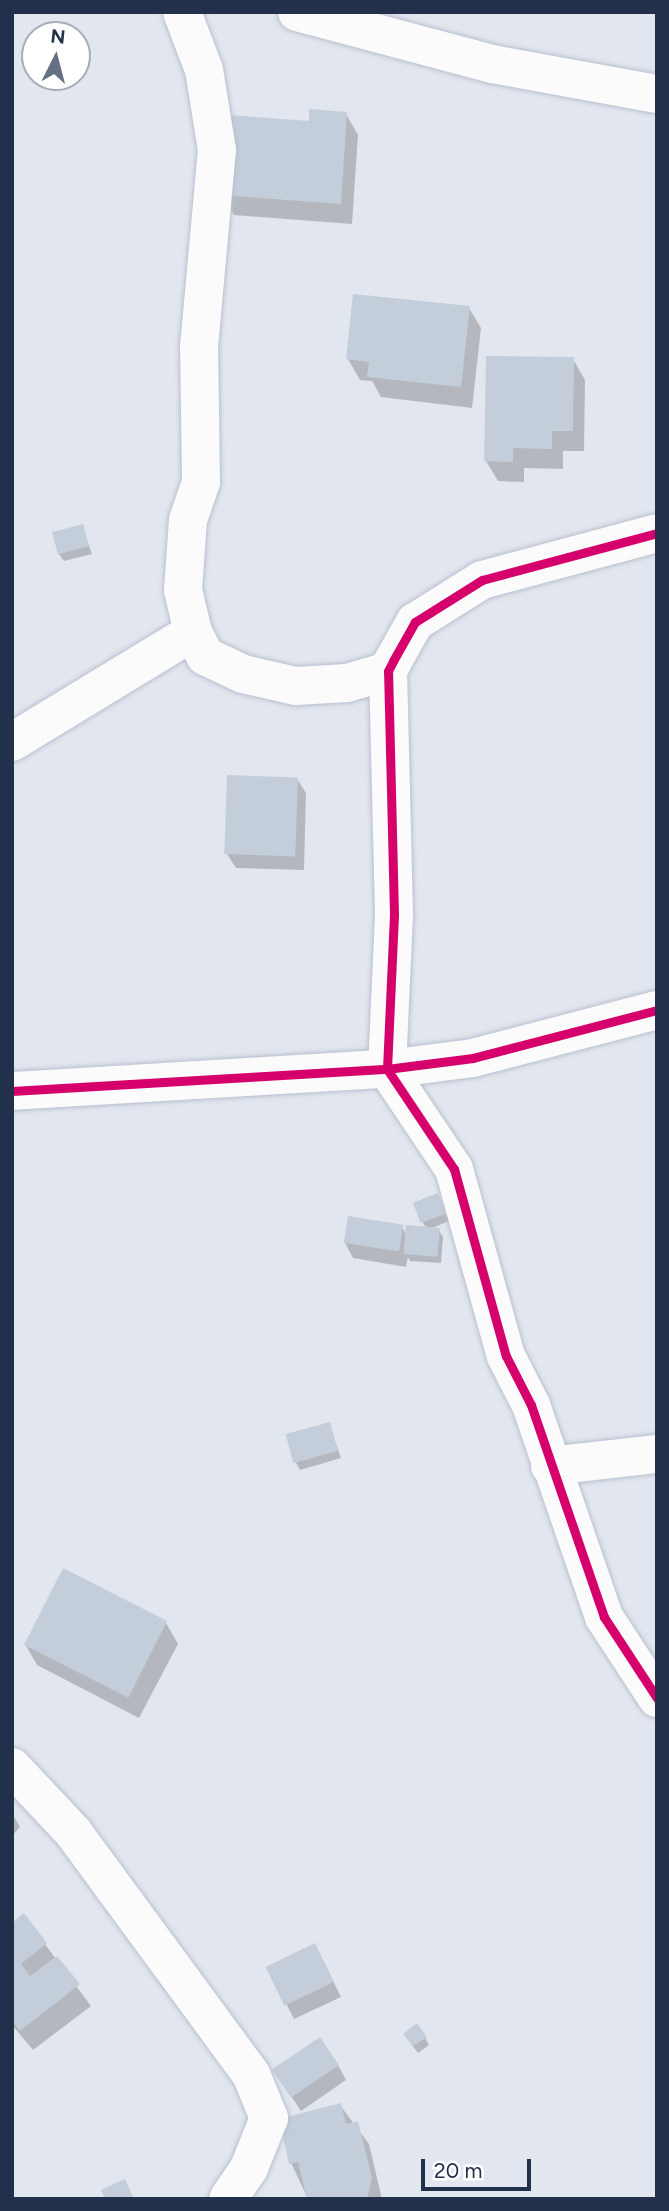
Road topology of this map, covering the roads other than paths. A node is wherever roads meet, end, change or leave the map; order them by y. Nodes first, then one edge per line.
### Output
1 (182, 12) edge
2 (297, 12) edge
3 (657, 93) edge
4 (657, 533) edge
5 (193, 632) junction
6 (388, 671) junction
7 (12, 742) edge
8 (657, 1010) edge
9 (387, 1069) junction
10 (12, 1091) edge
11 (657, 1454) edge
12 (550, 1466) junction
13 (657, 1698) edge
14 (12, 1767) edge
15 (228, 2199) edge

1 - 5 street
2 - 3 street
4 - 6 street
5 - 6 street
5 - 7 street
6 - 9 street
8 - 9 street
9 - 10 street
9 - 12 street
11 - 12 street
12 - 13 street
14 - 15 street

